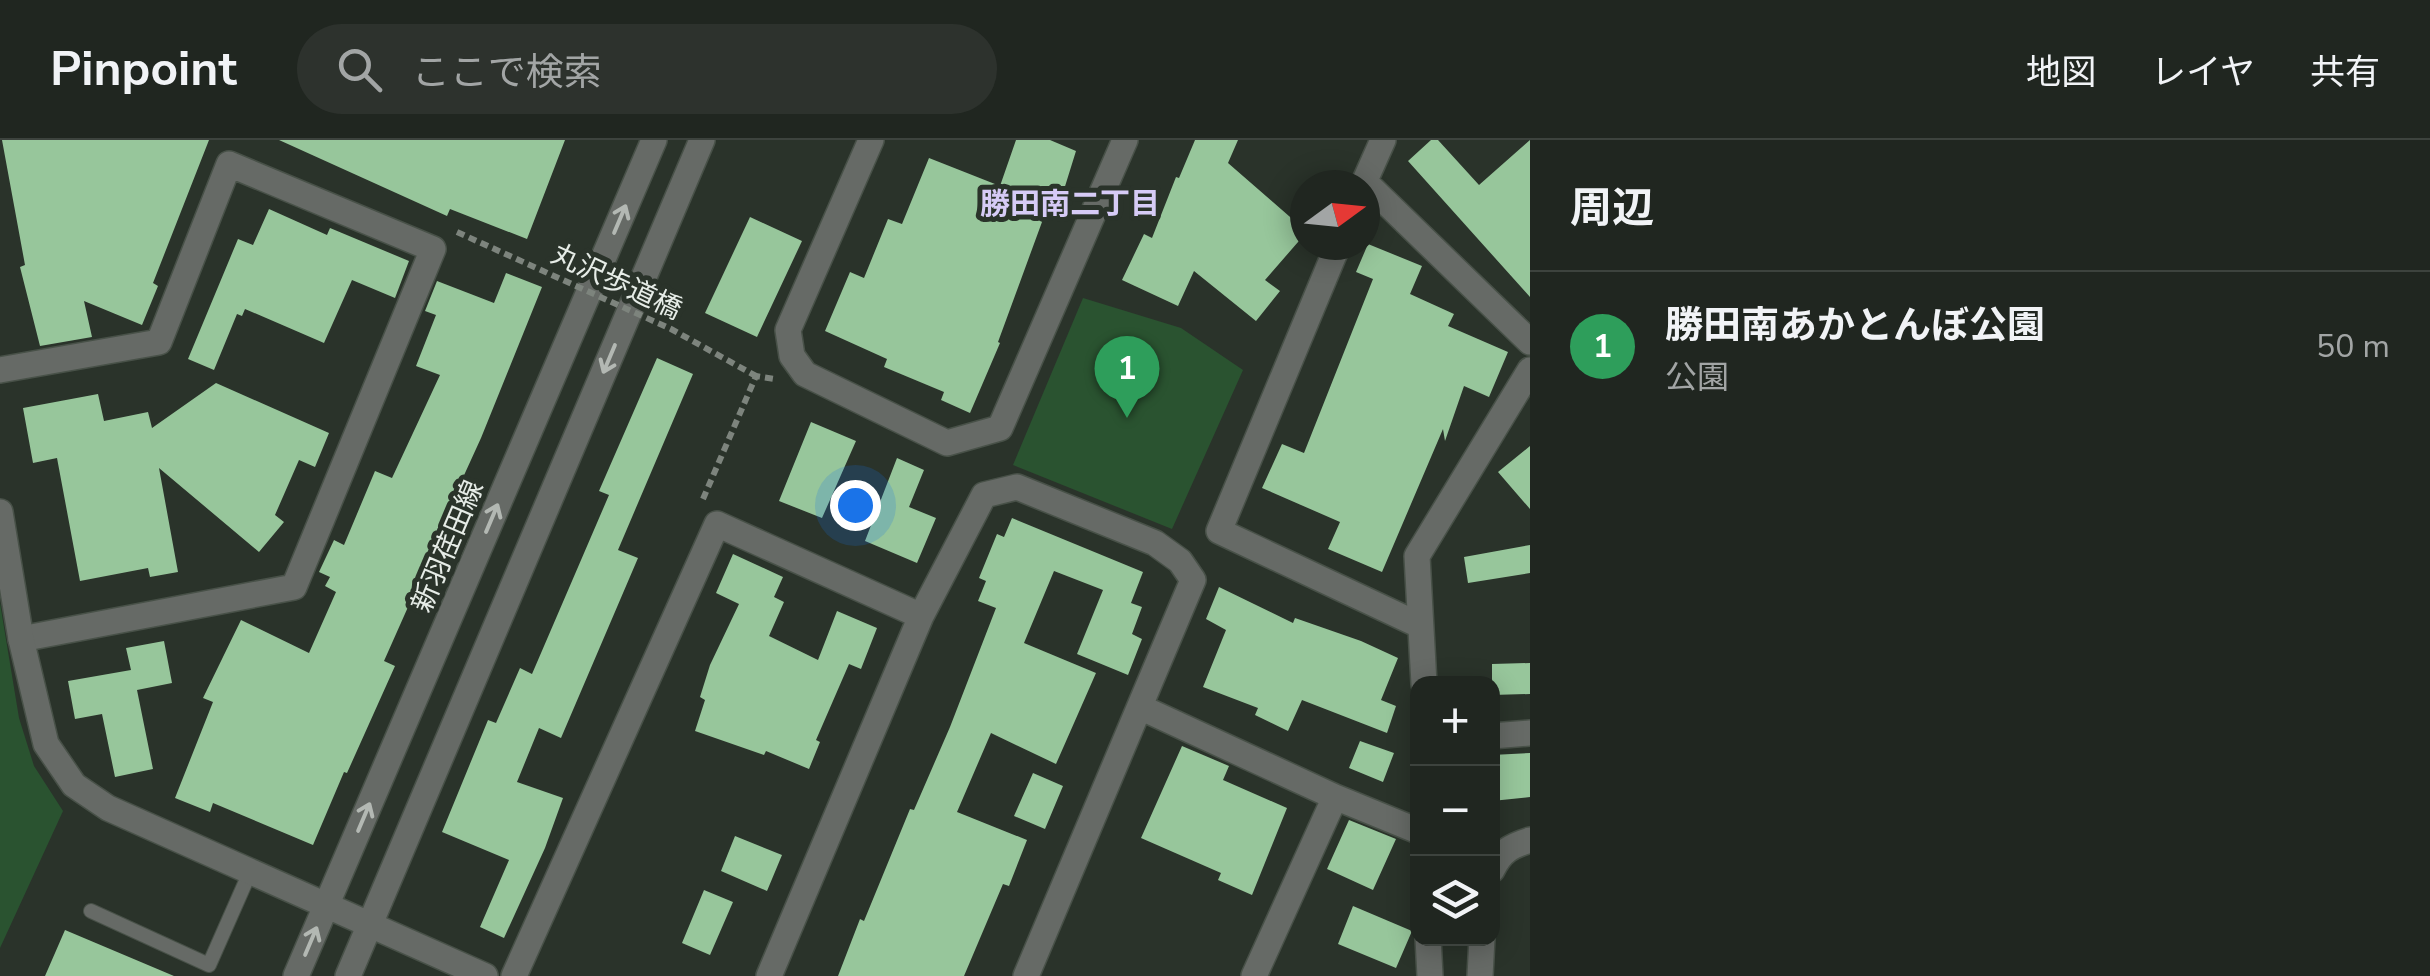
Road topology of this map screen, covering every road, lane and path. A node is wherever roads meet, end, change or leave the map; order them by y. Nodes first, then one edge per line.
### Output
1 (654, 140) edge
2 (702, 140) edge
3 (870, 140) edge
4 (1125, 140) edge
5 (1383, 140) edge
6 (1370, 170) edge
7 (1380, 198) edge
8 (457, 232) dead end
9 (1332, 260) edge
10 (1530, 342) edge
11 (0, 370) edge
12 (1527, 385) edge
13 (0, 512) edge
14 (717, 524) junction
15 (921, 616) junction
16 (1418, 625) junction
17 (22, 639) junction
18 (1423, 676) edge
19 (1142, 708) junction
20 (1530, 733) edge
21 (1500, 735) edge
22 (1335, 797) junction
23 (1410, 828) edge
24 (1530, 840) edge
25 (1498, 856) edge
26 (250, 872) junction
27 (326, 906) junction
28 (91, 911) dead end
29 (369, 927) junction
30 (1428, 946) edge
31 (1482, 946) edge
32 (296, 976) edge
33 (348, 976) edge
34 (485, 976) edge
35 (514, 976) edge
36 (769, 976) edge
37 (1026, 976) edge
38 (1254, 976) edge
39 (1430, 976) edge
40 (1480, 976) edge

27 -> 1 street, 新羽荏田線
2 -> 29 street
3 - 4 street
5 - 6 street
7 - 10 street
8 - 14 path, 丸沢歩道橋, bridge
9 - 16 street
11 - 17 street
12 - 16 street
13 - 17 street
14 - 15 street
14 - 35 street
15 - 19 street
15 - 36 street
16 - 18 street
17 - 26 street
19 - 22 street
19 - 37 street
20 - 21 street
22 - 23 street
22 - 38 street
24 - 25 street
26 - 27 street
26 - 28 lane
27 - 29 street
32 -> 27 street, 新羽荏田線
29 - 33 street
29 - 34 street
30 - 39 street
31 - 40 street

